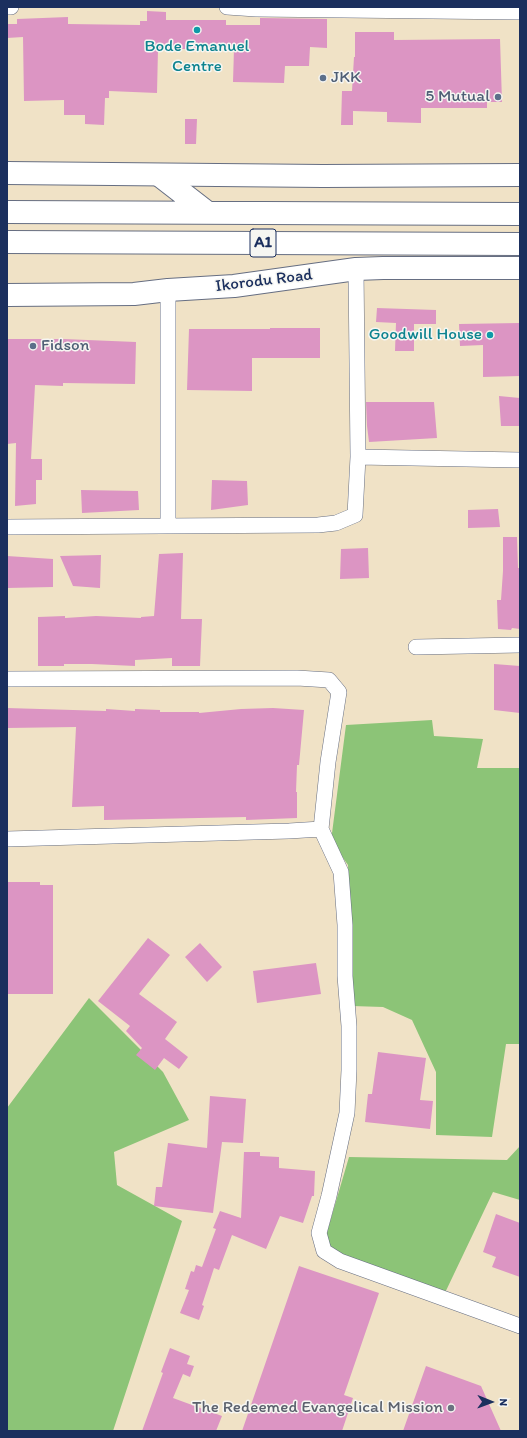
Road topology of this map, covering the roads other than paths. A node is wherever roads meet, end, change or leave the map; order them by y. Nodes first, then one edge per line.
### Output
1 (7, 7) edge
2 (11, 7) edge
3 (227, 7) edge
4 (520, 12) edge
5 (7, 174) edge
6 (159, 175) junction
7 (520, 175) edge
8 (7, 212) edge
9 (208, 212) junction
10 (520, 214) edge
11 (7, 242) edge
12 (456, 244) junction
13 (520, 244) edge
14 (520, 258) edge
15 (520, 268) edge
16 (356, 269) junction
17 (168, 290) junction
18 (7, 294) edge
19 (358, 457) junction
20 (520, 460) edge
21 (168, 526) junction
22 (7, 527) edge
23 (520, 645) edge
24 (416, 647) dead end
25 (7, 678) edge
26 (321, 829) junction
27 (7, 839) edge
28 (520, 1326) edge

1 - 2 street
3 - 4 street
5 - 6 main road
6 - 7 main road
6 - 9 main road
8 - 9 main road, A1
9 - 10 main road, A1
11 - 12 main road, Ikorodu Road / A1
12 - 13 main road, Ikorodu Road / A1
12 - 14 main road
15 - 16 main road, Ikorodu Road
16 - 17 main road, Ikorodu Road
16 - 19 street
17 - 18 main road, Ikorodu Road
17 - 21 street
19 - 20 street
19 - 21 street
21 - 22 street
23 - 24 street
25 - 26 street
26 - 27 street
26 - 28 street

